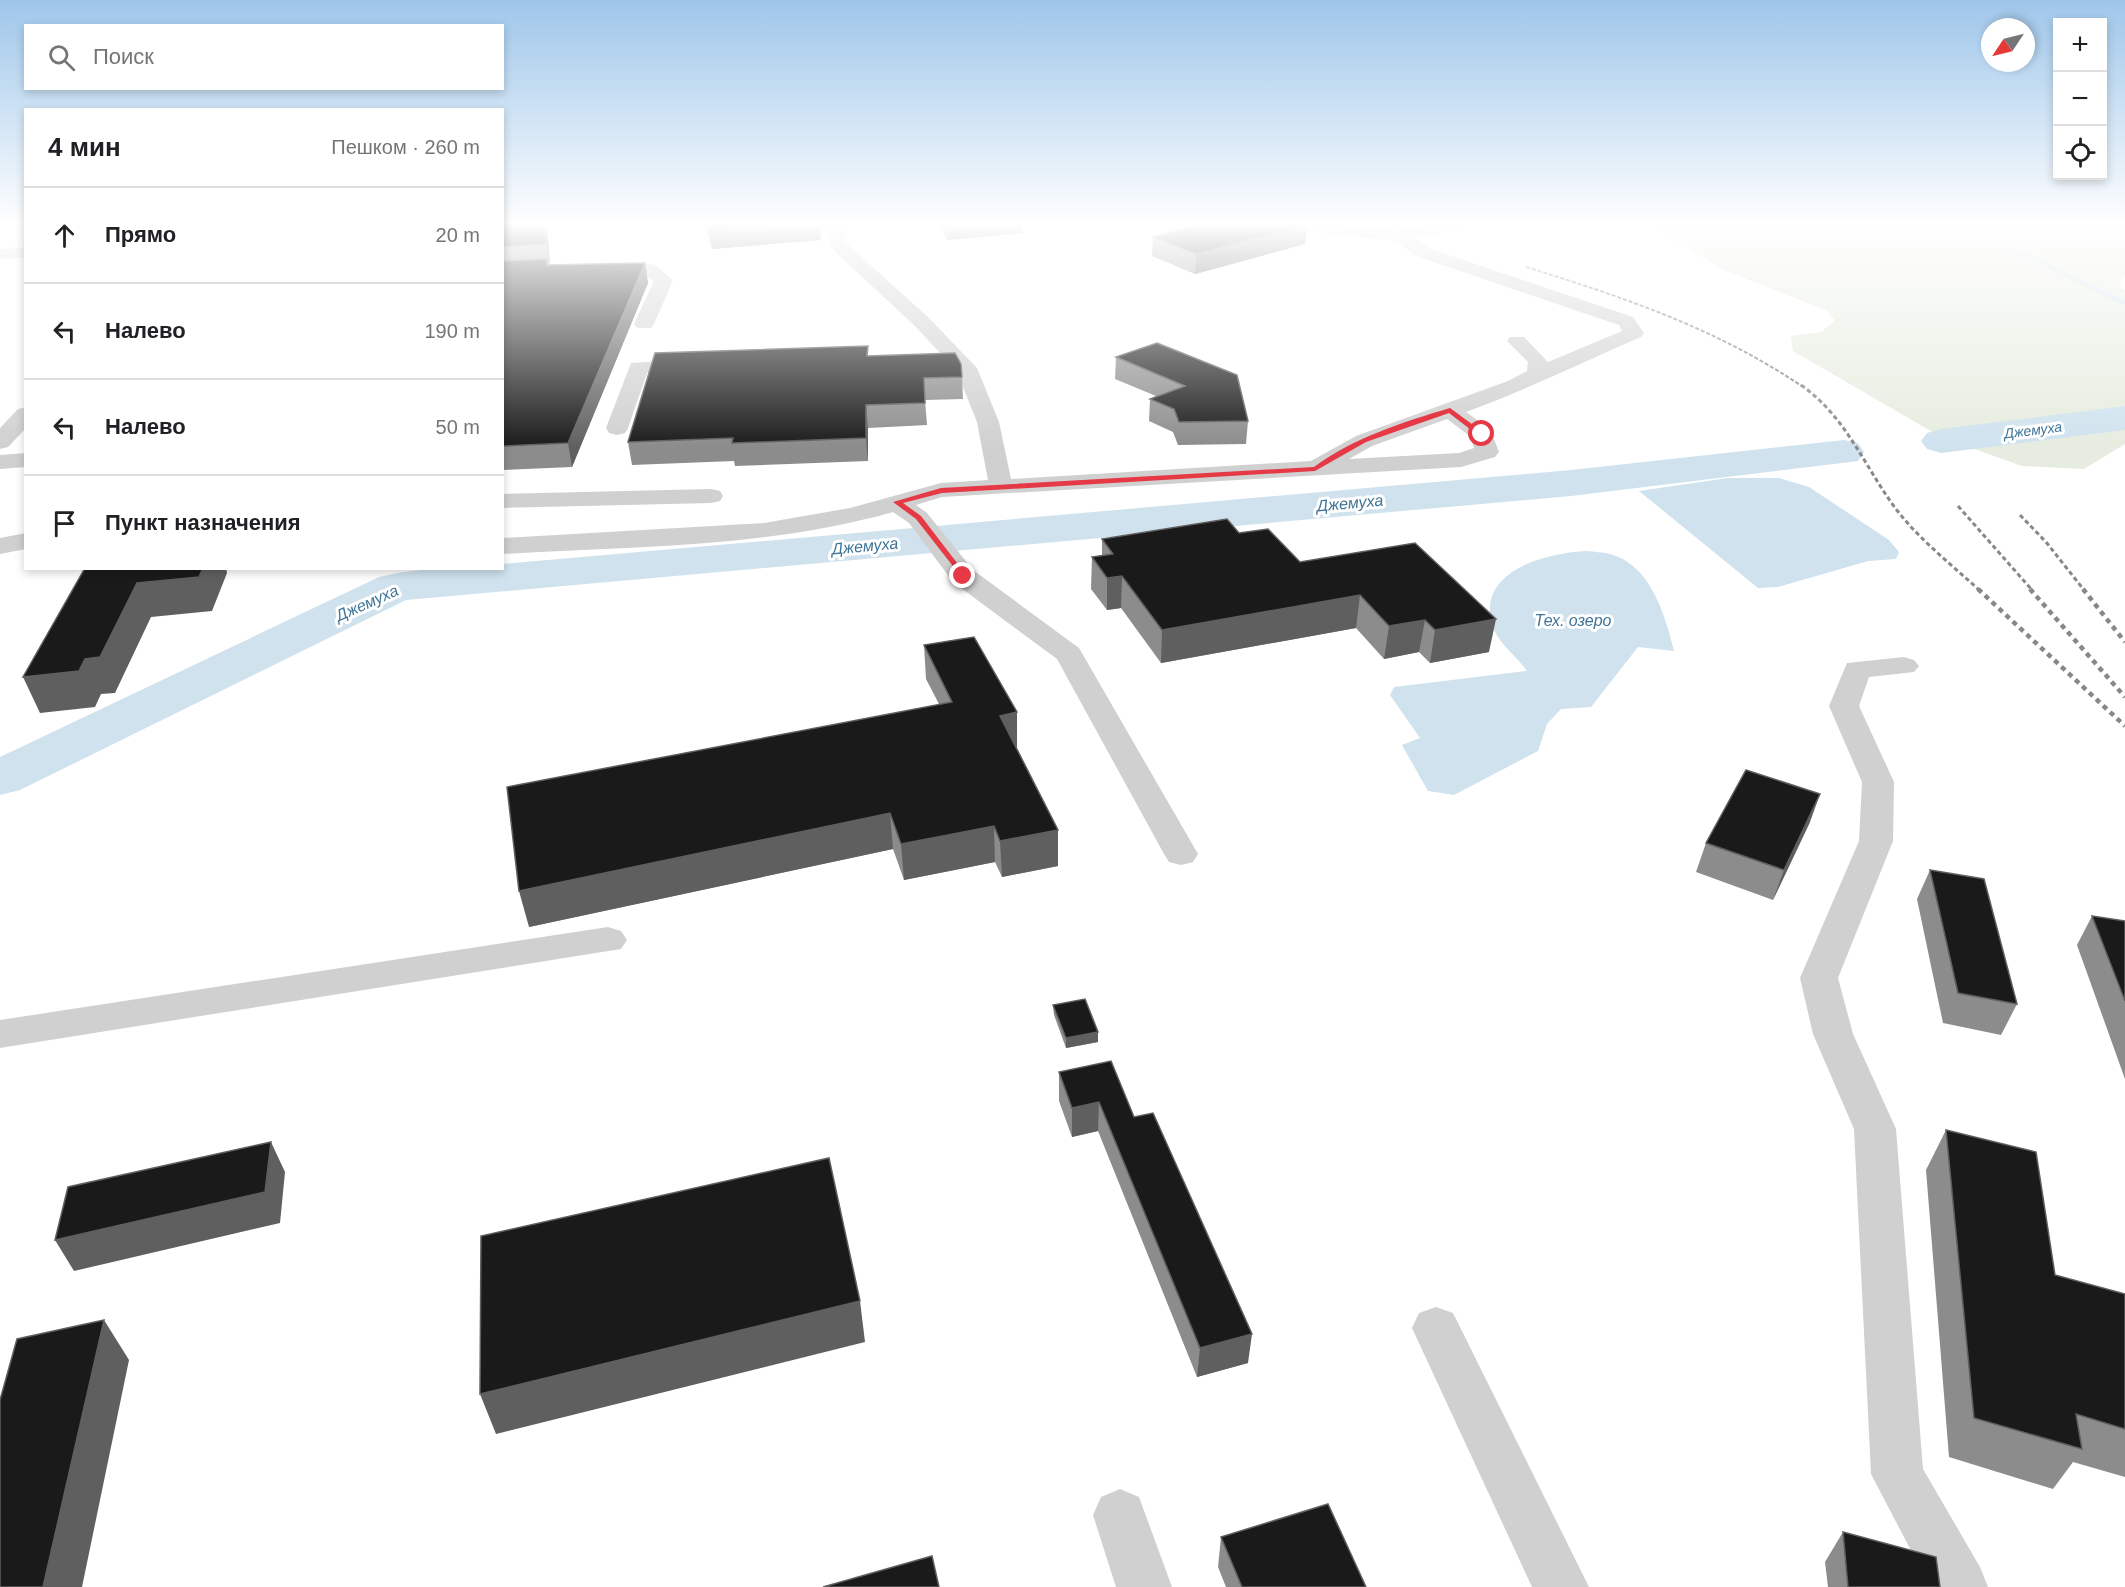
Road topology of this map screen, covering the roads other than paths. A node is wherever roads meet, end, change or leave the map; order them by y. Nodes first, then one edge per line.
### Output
1 (655, 299) edge
2 (897, 299) edge
3 (1561, 299) edge
4 (644, 324) dead end
5 (1517, 341) dead end
6 (954, 356) junction
7 (931, 357) edge
8 (720, 364) edge
9 (1538, 374) junction
10 (1450, 410) junction
11 (24, 416) edge
12 (617, 428) dead end
13 (0, 442) edge
14 (24, 460) edge
15 (0, 462) edge
16 (1315, 469) junction
17 (1001, 487) junction
18 (711, 496) dead end
19 (504, 501) edge
20 (897, 502) junction
21 (24, 541) edge
22 (0, 546) edge
23 (504, 546) edge
24 (1904, 666) dead end
25 (1181, 854) dead end
26 (608, 940) dead end
27 (0, 1034) edge
28 (1436, 1328) dead end
29 (1120, 1515) dead end
30 (1144, 1587) edge
31 (1561, 1587) edge
32 (1960, 1587) edge

1 - 4 street
2 - 6 street
3 - 9 street
5 - 9 street
6 - 7 street
6 - 17 street
8 - 12 street
9 - 10 street
10 - 16 street
10 - 16 street
11 - 13 street
14 - 15 street
16 - 17 street
17 - 20 street
18 - 19 street
20 - 23 street
20 - 25 street
21 - 22 street
24 - 32 street
26 - 27 street
28 - 31 street
29 - 30 street

